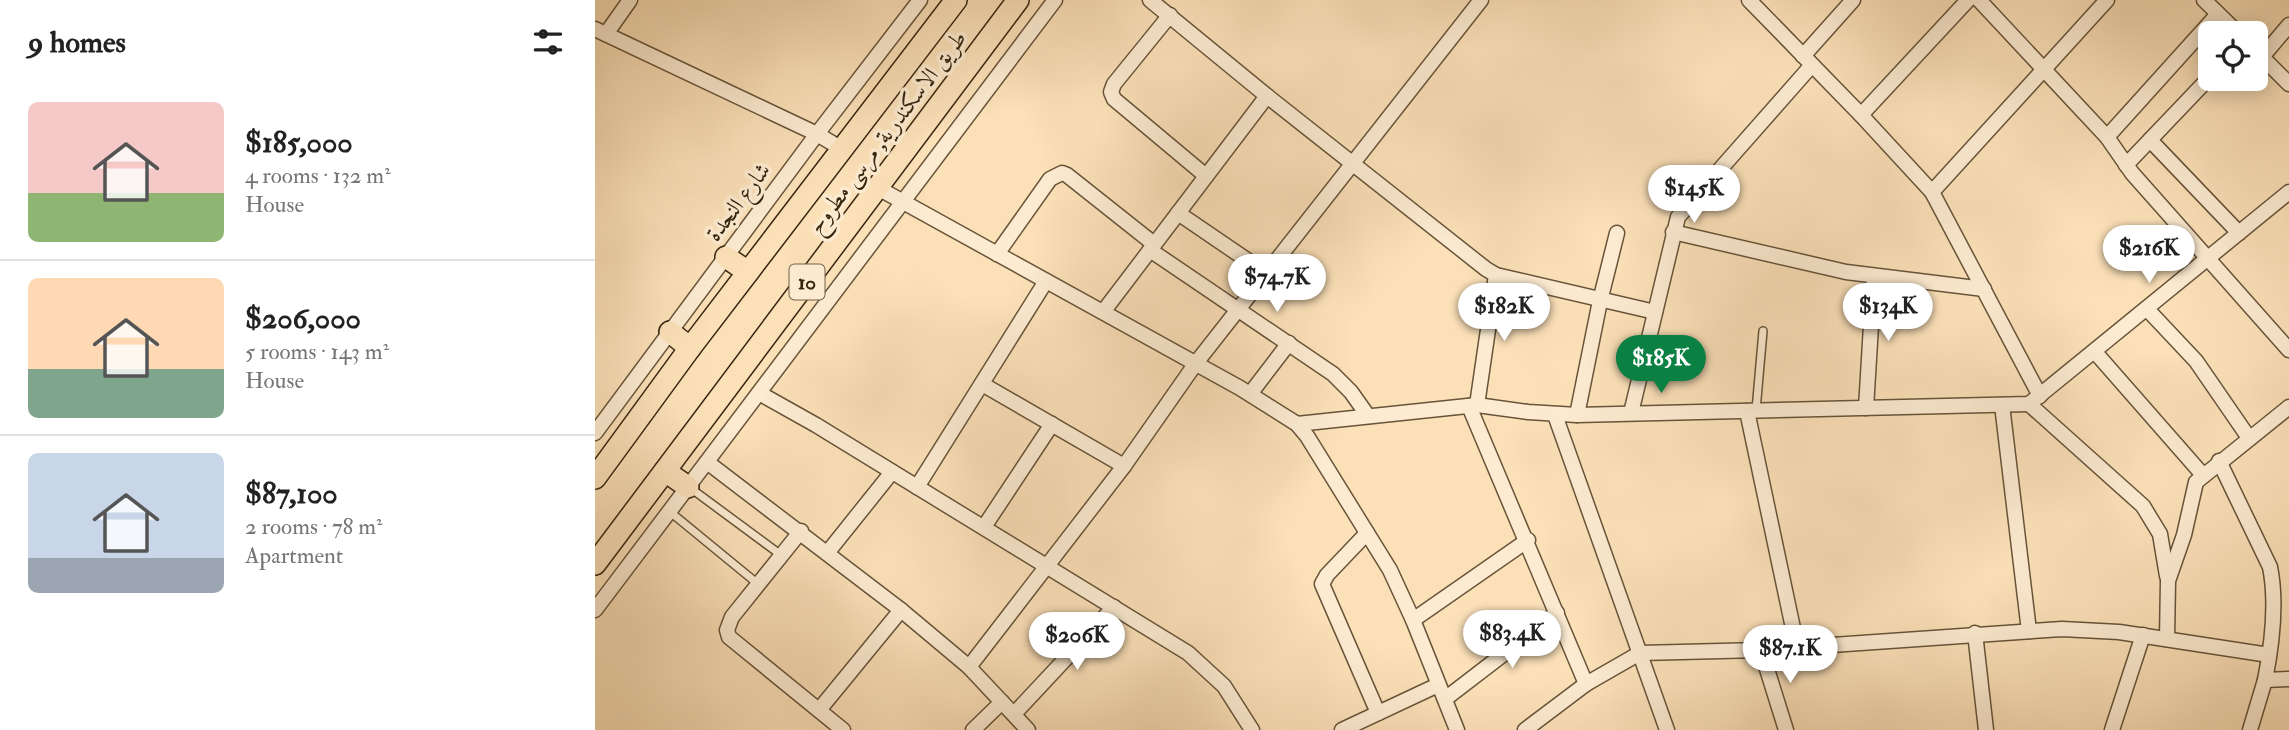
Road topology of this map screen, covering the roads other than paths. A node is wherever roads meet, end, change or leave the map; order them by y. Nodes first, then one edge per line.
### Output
1 (630, 0) edge
2 (920, 0) edge
3 (956, 0) edge
4 (1019, 0) edge
5 (1055, 0) edge
6 (1150, 0) edge
7 (1749, 0) edge
8 (1853, 0) edge
9 (1968, 0) edge
10 (1979, 0) edge
11 (2108, 0) edge
12 (1476, 2) edge
13 (2211, 5) edge
14 (1170, 15) junction
15 (2226, 21) edge
16 (2289, 25) edge
17 (601, 32) edge
18 (2268, 45) edge
19 (1807, 60) junction
20 (2268, 63) edge
21 (2045, 69) junction
22 (2289, 84) edge
23 (2198, 90) edge
24 (1267, 96) junction
25 (1861, 115) junction
26 (817, 134) junction
27 (2107, 137) junction
28 (2150, 140) junction
29 (842, 149) junction
30 (1353, 163) junction
31 (2126, 165) junction
32 (1206, 176) junction
33 (878, 188) junction
34 (1932, 192) junction
35 (2289, 192) edge
36 (904, 201) junction
37 (1178, 213) junction
38 (1673, 232) junction
39 (1617, 233) dead end
40 (2239, 233) junction
41 (1152, 247) junction
42 (997, 254) junction
43 (726, 257) junction
44 (2208, 259) junction
45 (748, 272) junction
46 (1266, 273) junction
47 (1496, 275) junction
48 (1874, 276) junction
49 (1046, 281) junction
50 (1984, 289) junction
51 (1600, 301) junction
52 (1239, 308) junction
53 (2147, 309) junction
54 (1103, 312) junction
55 (1655, 313) junction
56 (1763, 331) dead end
57 (670, 332) junction
58 (1289, 343) junction
59 (690, 348) junction
60 (2289, 350) edge
61 (2095, 352) junction
62 (1196, 363) junction
63 (982, 384) junction
64 (759, 393) junction
65 (1250, 394) junction
66 (2035, 400) junction
67 (1473, 405) junction
68 (2002, 405) junction
69 (2289, 407) edge
70 (1866, 408) junction
71 (1751, 411) junction
72 (1631, 414) junction
73 (1555, 415) junction
74 (1577, 415) junction
75 (1368, 416) junction
76 (1052, 424) junction
77 (1297, 424) junction
78 (595, 433) edge
79 (2249, 438) junction
80 (615, 450) junction
81 (2219, 461) junction
82 (707, 462) junction
83 (1124, 466) junction
84 (665, 471) junction
85 (891, 472) junction
86 (2202, 474) junction
87 (595, 478) edge
88 (688, 487) junction
89 (917, 487) junction
90 (669, 511) junction
91 (984, 527) junction
92 (801, 531) junction
93 (1367, 533) junction
94 (1528, 540) junction
95 (828, 552) junction
96 (781, 555) junction
97 (595, 564) edge
98 (1049, 566) junction
99 (2168, 581) junction
100 (758, 584) junction
101 (1114, 607) junction
102 (595, 610) edge
103 (901, 610) junction
104 (1557, 613) junction
105 (1413, 620) junction
106 (2029, 631) junction
107 (1975, 634) junction
108 (2143, 635) junction
109 (2167, 639) junction
110 (1797, 647) junction
111 (1761, 650) junction
112 (1640, 653) junction
113 (2269, 655) junction
114 (969, 667) junction
115 (2289, 679) edge
116 (2265, 680) junction
117 (1586, 684) junction
118 (1439, 685) junction
119 (1445, 699) junction
120 (1002, 702) junction
121 (819, 710) junction
122 (1378, 713) junction
123 (1013, 714) junction
124 (1533, 727) edge
125 (836, 728) edge
126 (973, 730) edge
127 (1028, 730) edge
128 (1252, 730) edge
129 (1342, 730) edge
130 (1457, 730) edge
131 (1667, 730) edge
132 (1786, 730) edge
133 (1986, 730) edge
134 (2112, 730) edge
135 (2250, 730) edge

1 - 17 street
2 - 26 street, شارع النجدة
3 - 29 main road, طريق الاسكندرية, مرسى مطروح / 10
4 - 33 main road, طريق الاسكندرية, مرسى مطروح / 10
5 - 36 street
6 - 14 street
7 - 19 street
8 - 19 street
9 - 25 street
10 - 21 street
11 - 21 street
12 - 30 street
13 - 15 street
13 - 27 street
14 - 24 street
14 - 32 street
16 - 18 street
17 - 26 street
19 - 25 street
19 - 38 street
20 - 22 street
21 - 27 street
21 - 34 street
23 - 28 street
24 - 30 street
24 - 32 street
25 - 34 street
26 - 29 street
26 - 43 street, شارع النجدة
27 - 31 street
28 - 31 street
28 - 40 street
29 - 45 main road, طريق الاسكندرية, مرسى مطروح / 10
30 - 46 street
30 - 47 street
31 - 44 street
32 - 37 street
33 - 36 street
33 - 84 main road, طريق الاسكندرية, مرسى مطروح / 10
34 - 50 street
35 - 40 street
36 - 42 street
36 - 64 street
37 - 41 street
37 - 46 street
38 - 48 street
38 - 55 street
39 - 51 street
40 - 44 street
41 - 42 street
41 - 52 street
41 - 54 street
42 - 49 street
43 - 45 main road
43 - 57 street, شارع النجدة
44 - 53 street
44 - 60 street
45 - 59 main road, طريق الاسكندرية, مرسى مطروح / 10
46 - 52 street
47 - 51 street
47 - 67 street
48 - 50 street
48 - 70 street
49 - 54 street
49 - 63 street
50 - 66 street
51 - 55 street
51 - 74 street
52 - 58 street
52 - 62 street
53 - 61 street
53 - 79 street
54 - 62 street
55 - 72 street
56 - 71 lane
57 - 59 main road
57 - 78 street, شارع النجدة
58 - 65 street
58 - 75 street
59 - 80 main road, طريق الاسكندرية, مرسى مطروح / 10
61 - 66 street
61 - 86 street
62 - 65 street
62 - 83 street
63 - 76 street
63 - 89 street
64 - 82 street
64 - 85 street
65 - 77 street
66 - 68 street
66 - 99 street
67 - 73 street
67 - 75 street
67 - 94 street
68 - 70 street
68 - 106 street
69 - 79 street
70 - 71 street
71 - 72 street
71 - 110 street
72 - 74 street
73 - 74 street
73 - 112 street
75 - 77 street
76 - 83 street
76 - 91 street
77 - 93 street
78 - 80 street
79 - 81 street
80 - 87 main road, طريق الاسكندرية, مرسى مطروح / 10
81 - 86 street
81 - 113 street
82 - 88 street
82 - 92 street
83 - 98 street
84 - 88 main road
84 - 97 main road, طريق الاسكندرية, مرسى مطروح / 10
85 - 89 street
85 - 95 street
86 - 99 street
88 - 90 street
88 - 96 lane
89 - 91 street
90 - 100 lane
90 - 102 street
91 - 98 street
92 - 95 street
92 - 96 street
93 - 105 street
93 - 122 street
94 - 104 street
94 - 105 street
95 - 103 street
96 - 100 street
98 - 101 street
98 - 114 street
99 - 109 street
100 - 121 street
101 - 123 street
101 - 128 street
103 - 114 street
103 - 121 street
104 - 117 street
104 - 119 street
105 - 118 street
106 - 107 street
106 - 108 street
107 - 110 street
107 - 133 street
108 - 109 street
108 - 134 street
109 - 113 street
110 - 111 street
111 - 112 street
111 - 132 street
112 - 117 street
112 - 131 street
113 - 116 street
114 - 120 street
115 - 116 street
116 - 135 street
117 - 124 street
118 - 119 street
118 - 122 street
119 - 130 street
120 - 123 street
120 - 126 street
121 - 125 street
122 - 129 street
123 - 127 street

